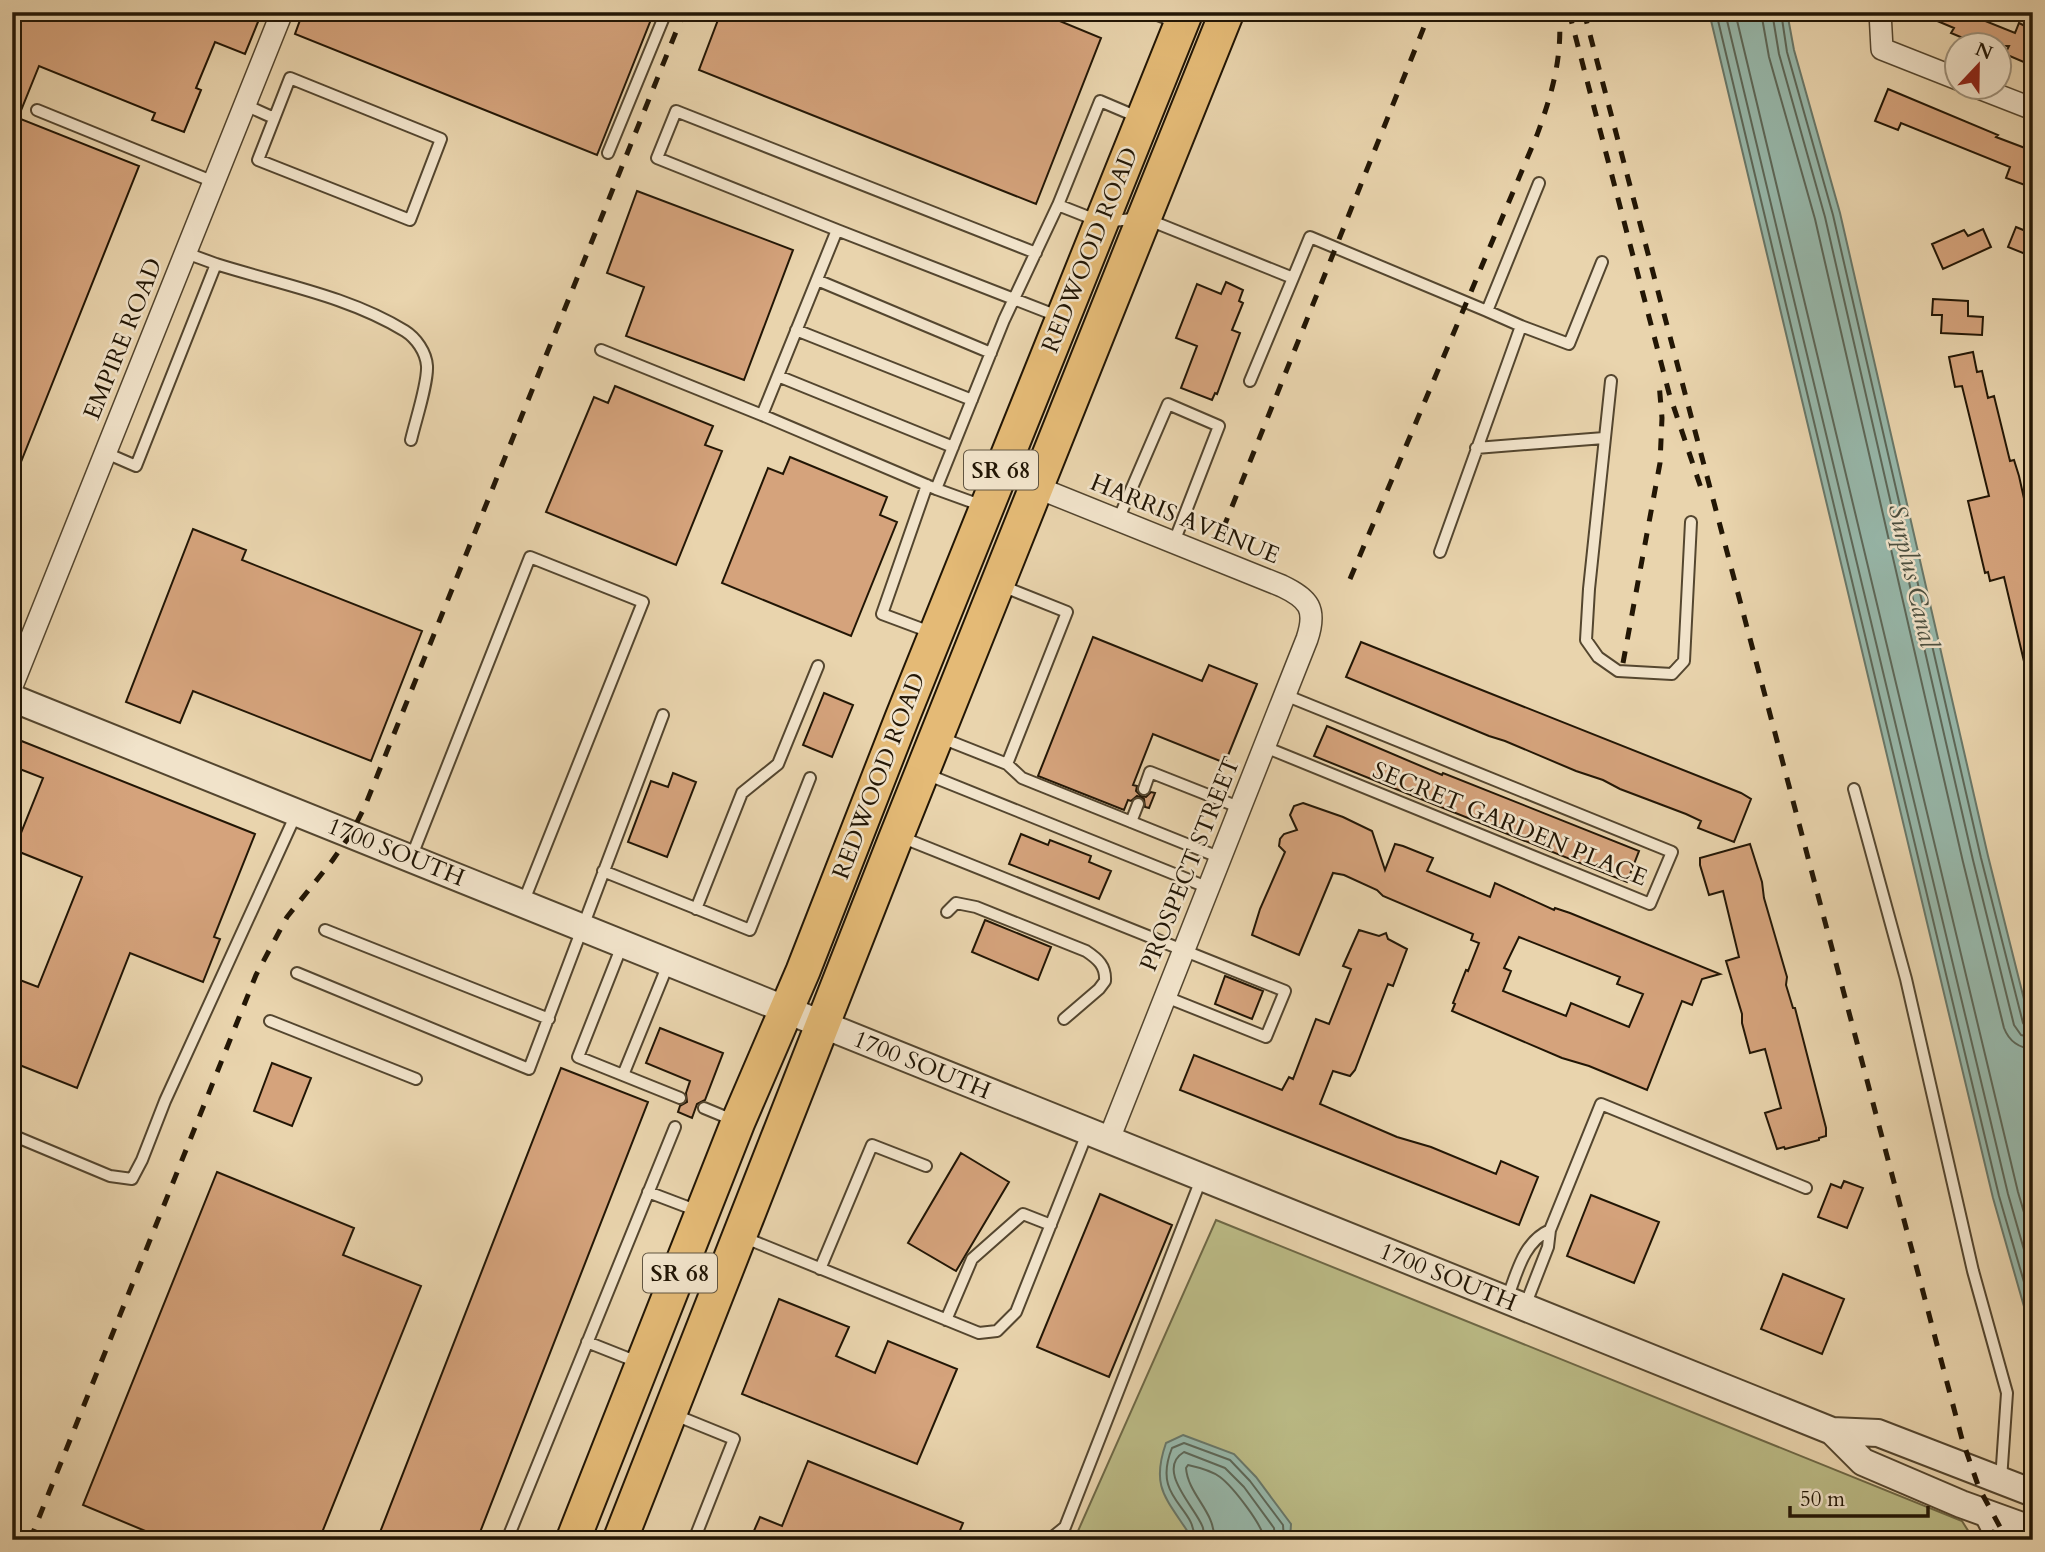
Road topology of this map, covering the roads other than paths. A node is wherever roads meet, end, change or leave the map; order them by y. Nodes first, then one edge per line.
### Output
1 (282, 12) edge
2 (666, 12) edge
3 (1149, 12) edge
4 (1227, 12) edge
5 (1880, 12) edge
6 (1184, 18) edge
7 (1944, 73) edge
8 (2014, 102) edge
9 (245, 105) junction
10 (2033, 109) edge
11 (37, 110) dead end
12 (274, 118) junction
13 (1143, 119) junction
14 (608, 153) dead end
15 (214, 182) junction
16 (1539, 183) dead end
17 (1058, 205) junction
18 (1144, 218) junction
19 (1101, 222) junction
20 (837, 230) junction
21 (186, 253) junction
22 (1036, 253) junction
23 (1602, 262) dead end
24 (216, 264) junction
25 (1293, 278) junction
26 (817, 280) junction
27 (1014, 300) junction
28 (1487, 311) junction
29 (1063, 318) junction
30 (1521, 326) junction
31 (796, 330) junction
32 (601, 350) dead end
33 (991, 353) junction
34 (778, 376) junction
35 (1611, 381) dead end
36 (1250, 382) dead end
37 (972, 400) junction
38 (762, 415) junction
39 (1604, 438) junction
40 (411, 440) dead end
41 (953, 447) junction
42 (1476, 448) junction
43 (106, 453) junction
44 (932, 487) junction
45 (1036, 487) junction
46 (986, 507) junction
47 (1118, 520) junction
48 (1691, 522) dead end
49 (1174, 542) junction
50 (1440, 552) dead end
51 (997, 584) junction
52 (1310, 607) joint
53 (935, 634) junction
54 (818, 666) dead end
55 (12, 686) edge
56 (1285, 695) junction
57 (12, 698) edge
58 (663, 715) dead end
59 (936, 736) junction
60 (1265, 747) junction
61 (1007, 764) junction
62 (922, 772) junction
63 (810, 778) dead end
64 (1144, 789) dead end
65 (1854, 789) dead end
66 (1138, 804) dead end
67 (1241, 808) junction
68 (297, 812) junction
69 (1130, 822) junction
70 (897, 835) junction
71 (411, 858) junction
72 (1221, 858) junction
73 (603, 871) junction
74 (1209, 888) junction
75 (523, 903) junction
76 (696, 909) junction
77 (947, 912) dead end
78 (582, 927) junction
79 (324, 930) dead end
80 (623, 943) junction
81 (1184, 951) junction
82 (669, 962) junction
83 (296, 973) dead end
84 (1166, 998) junction
85 (786, 1009) junction
86 (549, 1019) junction
87 (1064, 1019) dead end
88 (270, 1021) dead end
89 (822, 1024) junction
90 (623, 1075) junction
91 (416, 1079) dead end
92 (680, 1098) dead end
93 (704, 1108) dead end
94 (738, 1122) junction
95 (675, 1127) dead end
96 (12, 1135) edge
97 (1099, 1135) junction
98 (926, 1166) dead end
99 (1203, 1177) junction
100 (1806, 1188) dead end
101 (648, 1192) junction
102 (703, 1213) junction
103 (1051, 1225) junction
104 (1550, 1230) junction
105 (740, 1236) junction
106 (820, 1269) junction
107 (1516, 1304) junction
108 (946, 1320) junction
109 (587, 1342) junction
110 (644, 1365) junction
111 (671, 1413) junction
112 (1832, 1431) junction
113 (2001, 1480) junction
114 (2033, 1493) edge
115 (1977, 1510) junction
116 (2033, 1530) edge
117 (507, 1540) edge
118 (573, 1540) edge
119 (620, 1540) edge
120 (694, 1540) edge
121 (1049, 1540) edge
122 (1992, 1540) edge

1 - 9 street, EMPIRE ROAD
2 - 14 lane
3 - 6 lane
4 - 18 main road, REDWOOD ROAD / SR 68
5 - 7 street
6 - 13 main road, REDWOOD ROAD / SR 68
8 - 10 street
9 - 12 lane
9 - 15 street, EMPIRE ROAD
11 - 15 lane
12 - 12 lane
13 - 17 lane
13 - 19 main road, REDWOOD ROAD / SR 68
15 - 21 street, EMPIRE ROAD
16 - 28 lane
17 - 19 lane
17 - 22 lane
18 - 19 lane
18 - 25 lane
18 - 45 main road, REDWOOD ROAD / SR 68
19 - 29 main road, REDWOOD ROAD / SR 68
20 - 22 lane
20 - 26 lane
20 - 27 lane
21 - 24 lane
21 - 43 street, EMPIRE ROAD
22 - 27 lane
23 - 30 lane
24 - 40 lane
24 - 43 lane
25 - 28 lane
25 - 36 lane
26 - 31 lane
26 - 33 lane
27 - 29 lane
27 - 33 lane
28 - 30 lane
29 - 46 main road, REDWOOD ROAD / SR 68
30 - 42 lane
31 - 34 lane
31 - 37 lane
32 - 38 lane
33 - 37 lane
34 - 38 lane
34 - 41 lane
35 - 39 lane
37 - 41 lane
38 - 44 lane
39 - 42 lane
39 - 48 lane
41 - 44 lane
42 - 50 lane
43 - 55 street, EMPIRE ROAD
44 - 46 lane
44 - 53 lane
45 - 47 street, HARRIS AVENUE
45 - 51 main road, REDWOOD ROAD / SR 68
46 - 53 main road, REDWOOD ROAD / SR 68
47 - 49 street, HARRIS AVENUE
47 - 49 lane
49 - 52 street, HARRIS AVENUE
51 - 59 main road, REDWOOD ROAD / SR 68
51 - 61 lane
52 - 56 street, PROSPECT STREET
53 - 85 main road, REDWOOD ROAD / SR 68
54 - 76 lane
56 - 60 street, PROSPECT STREET
56 - 60 lane, SECRET GARDEN PLACE
57 - 68 street, 1700 SOUTH
58 - 73 lane
59 - 61 lane
59 - 62 main road, REDWOOD ROAD / SR 68
60 - 67 street, PROSPECT STREET
61 - 69 lane
62 - 70 main road, REDWOOD ROAD / SR 68
62 - 74 lane
63 - 76 lane
64 - 67 lane
65 - 113 lane
66 - 69 lane
67 - 72 street, PROSPECT STREET
68 - 71 street, 1700 SOUTH
68 - 96 lane
69 - 72 lane
70 - 81 lane
70 - 89 main road, REDWOOD ROAD / SR 68
71 - 75 street, 1700 SOUTH
71 - 75 lane
72 - 74 street, PROSPECT STREET
73 - 76 lane
73 - 78 lane
74 - 81 street, PROSPECT STREET
75 - 78 street, 1700 SOUTH
77 - 87 lane
78 - 80 street, 1700 SOUTH
78 - 86 lane
79 - 86 lane
80 - 82 street, 1700 SOUTH
80 - 90 lane
81 - 84 street, PROSPECT STREET
81 - 84 lane
82 - 85 street, 1700 SOUTH
82 - 90 lane
83 - 86 lane
84 - 97 street, PROSPECT STREET
85 - 89 street, 1700 SOUTH
85 - 94 main road, REDWOOD ROAD / SR 68
88 - 91 lane
89 - 97 street, 1700 SOUTH
89 - 105 main road, REDWOOD ROAD / SR 68
90 - 92 lane
93 - 94 lane
94 - 102 main road, REDWOOD ROAD / SR 68
95 - 101 lane
97 - 99 street, 1700 SOUTH
97 - 103 lane
98 - 106 lane
99 - 107 street, 1700 SOUTH
99 - 121 lane
100 - 104 lane
101 - 102 lane
101 - 109 lane
102 - 110 main road, REDWOOD ROAD / SR 68
103 - 108 lane
103 - 108 lane
104 - 107 lane
104 - 107 lane
105 - 106 lane
105 - 111 main road, REDWOOD ROAD / SR 68
106 - 108 lane
107 - 112 street, 1700 SOUTH
109 - 110 lane
109 - 117 lane
110 - 118 main road, REDWOOD ROAD / SR 68
111 - 119 main road, REDWOOD ROAD / SR 68
111 - 120 lane
112 - 113 street, 1700 SOUTH
112 - 115 street, 1700 SOUTH
113 - 114 street, 1700 SOUTH
115 - 116 street, 1700 SOUTH
115 - 122 lane

